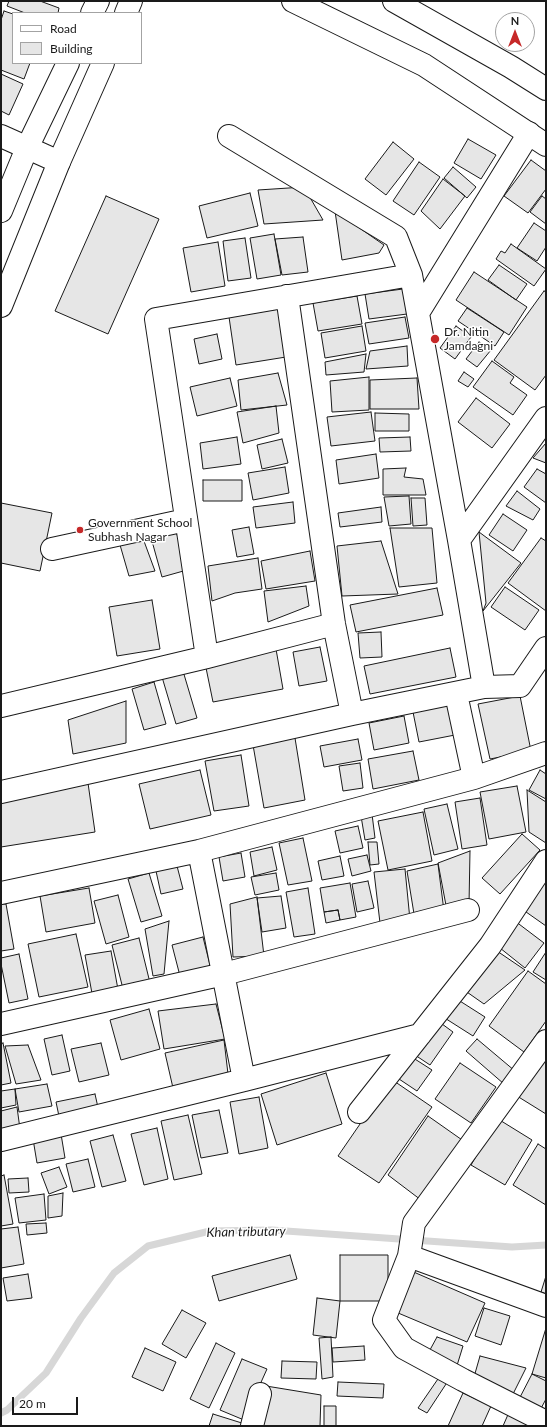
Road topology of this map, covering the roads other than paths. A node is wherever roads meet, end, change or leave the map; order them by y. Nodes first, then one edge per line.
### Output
1 (98, 1) edge
2 (131, 1) edge
3 (293, 1) edge
4 (394, 1) edge
5 (92, 12) edge
6 (126, 12) edge
7 (68, 64) edge
8 (103, 64) edge
9 (546, 89) edge
10 (1, 136) edge
11 (229, 136) dead end
12 (537, 139) edge
13 (27, 148) junction
14 (59, 162) junction
15 (1, 211) edge
16 (411, 274) junction
17 (286, 296) junction
18 (1, 306) edge
19 (418, 313) junction
20 (546, 418) edge
21 (186, 520) junction
22 (459, 540) junction
23 (52, 549) dead end
24 (334, 624) junction
25 (546, 648) edge
26 (207, 657) junction
27 (484, 687) junction
28 (456, 694) junction
29 (1, 706) edge
30 (352, 714) junction
31 (546, 753) edge
32 (474, 778) junction
33 (1, 792) edge
34 (199, 850) junction
35 (546, 861) edge
36 (1, 893) edge
37 (468, 910) dead end
38 (224, 974) junction
39 (1, 1024) edge
40 (420, 1035) junction
41 (546, 1041) edge
42 (244, 1080) junction
43 (359, 1112) dead end
44 (1, 1140) edge
45 (410, 1246) junction
46 (546, 1306) edge
47 (260, 1394) dead end
48 (546, 1422) edge
49 (252, 1426) edge

1 - 5 street
2 - 6 street
3 - 12 street
4 - 9 street
7 - 13 street
8 - 14 street
10 - 13 street
11 - 16 street
12 - 19 street
13 - 14 street
13 - 15 street
14 - 18 street
16 - 17 street
16 - 19 street
17 - 21 street
17 - 24 street
19 - 22 street
20 - 22 street
21 - 23 street
21 - 26 street
22 - 27 street
24 - 26 street
24 - 30 street
25 - 27 street
26 - 29 street
27 - 28 street
28 - 30 street
28 - 32 street
30 - 33 street
31 - 32 street
32 - 34 street
34 - 36 street
34 - 38 street
35 - 40 street
37 - 38 street
38 - 39 street
38 - 42 street
40 - 42 street
40 - 43 street
41 - 45 street
42 - 44 street
45 - 46 street
45 - 48 street
47 - 49 street

